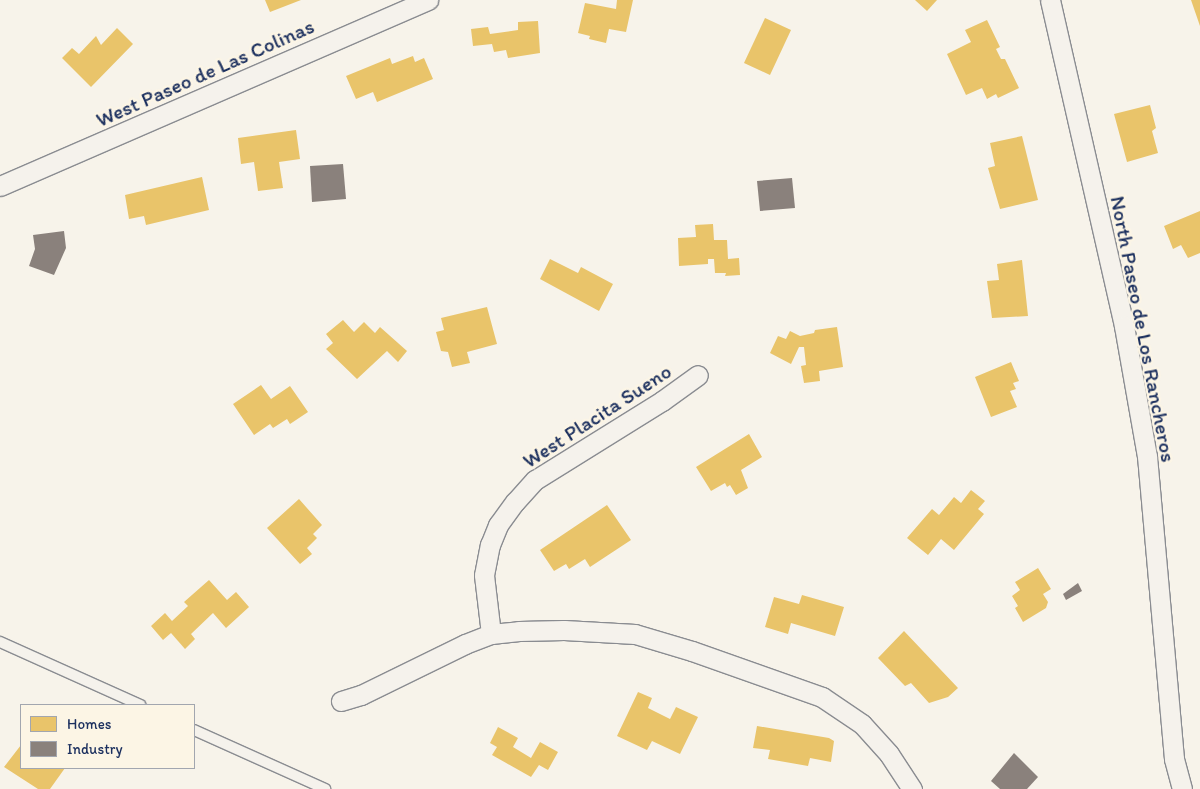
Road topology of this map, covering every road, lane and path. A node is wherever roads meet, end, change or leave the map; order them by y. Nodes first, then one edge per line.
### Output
1 (428, 0) edge
2 (1050, 0) edge
3 (0, 186) edge
4 (698, 376) dead end
5 (491, 634) junction
6 (0, 642) edge
7 (341, 701) dead end
8 (138, 704) edge
9 (195, 730) edge
10 (324, 789) edge
11 (912, 789) edge
12 (1182, 789) edge

1 - 3 street, West Paseo de Las Colinas
2 - 12 street, North Paseo de Los Rancheros
4 - 5 street, West Placita Sueno
5 - 7 street
5 - 11 street
6 - 8 lane
9 - 10 lane

